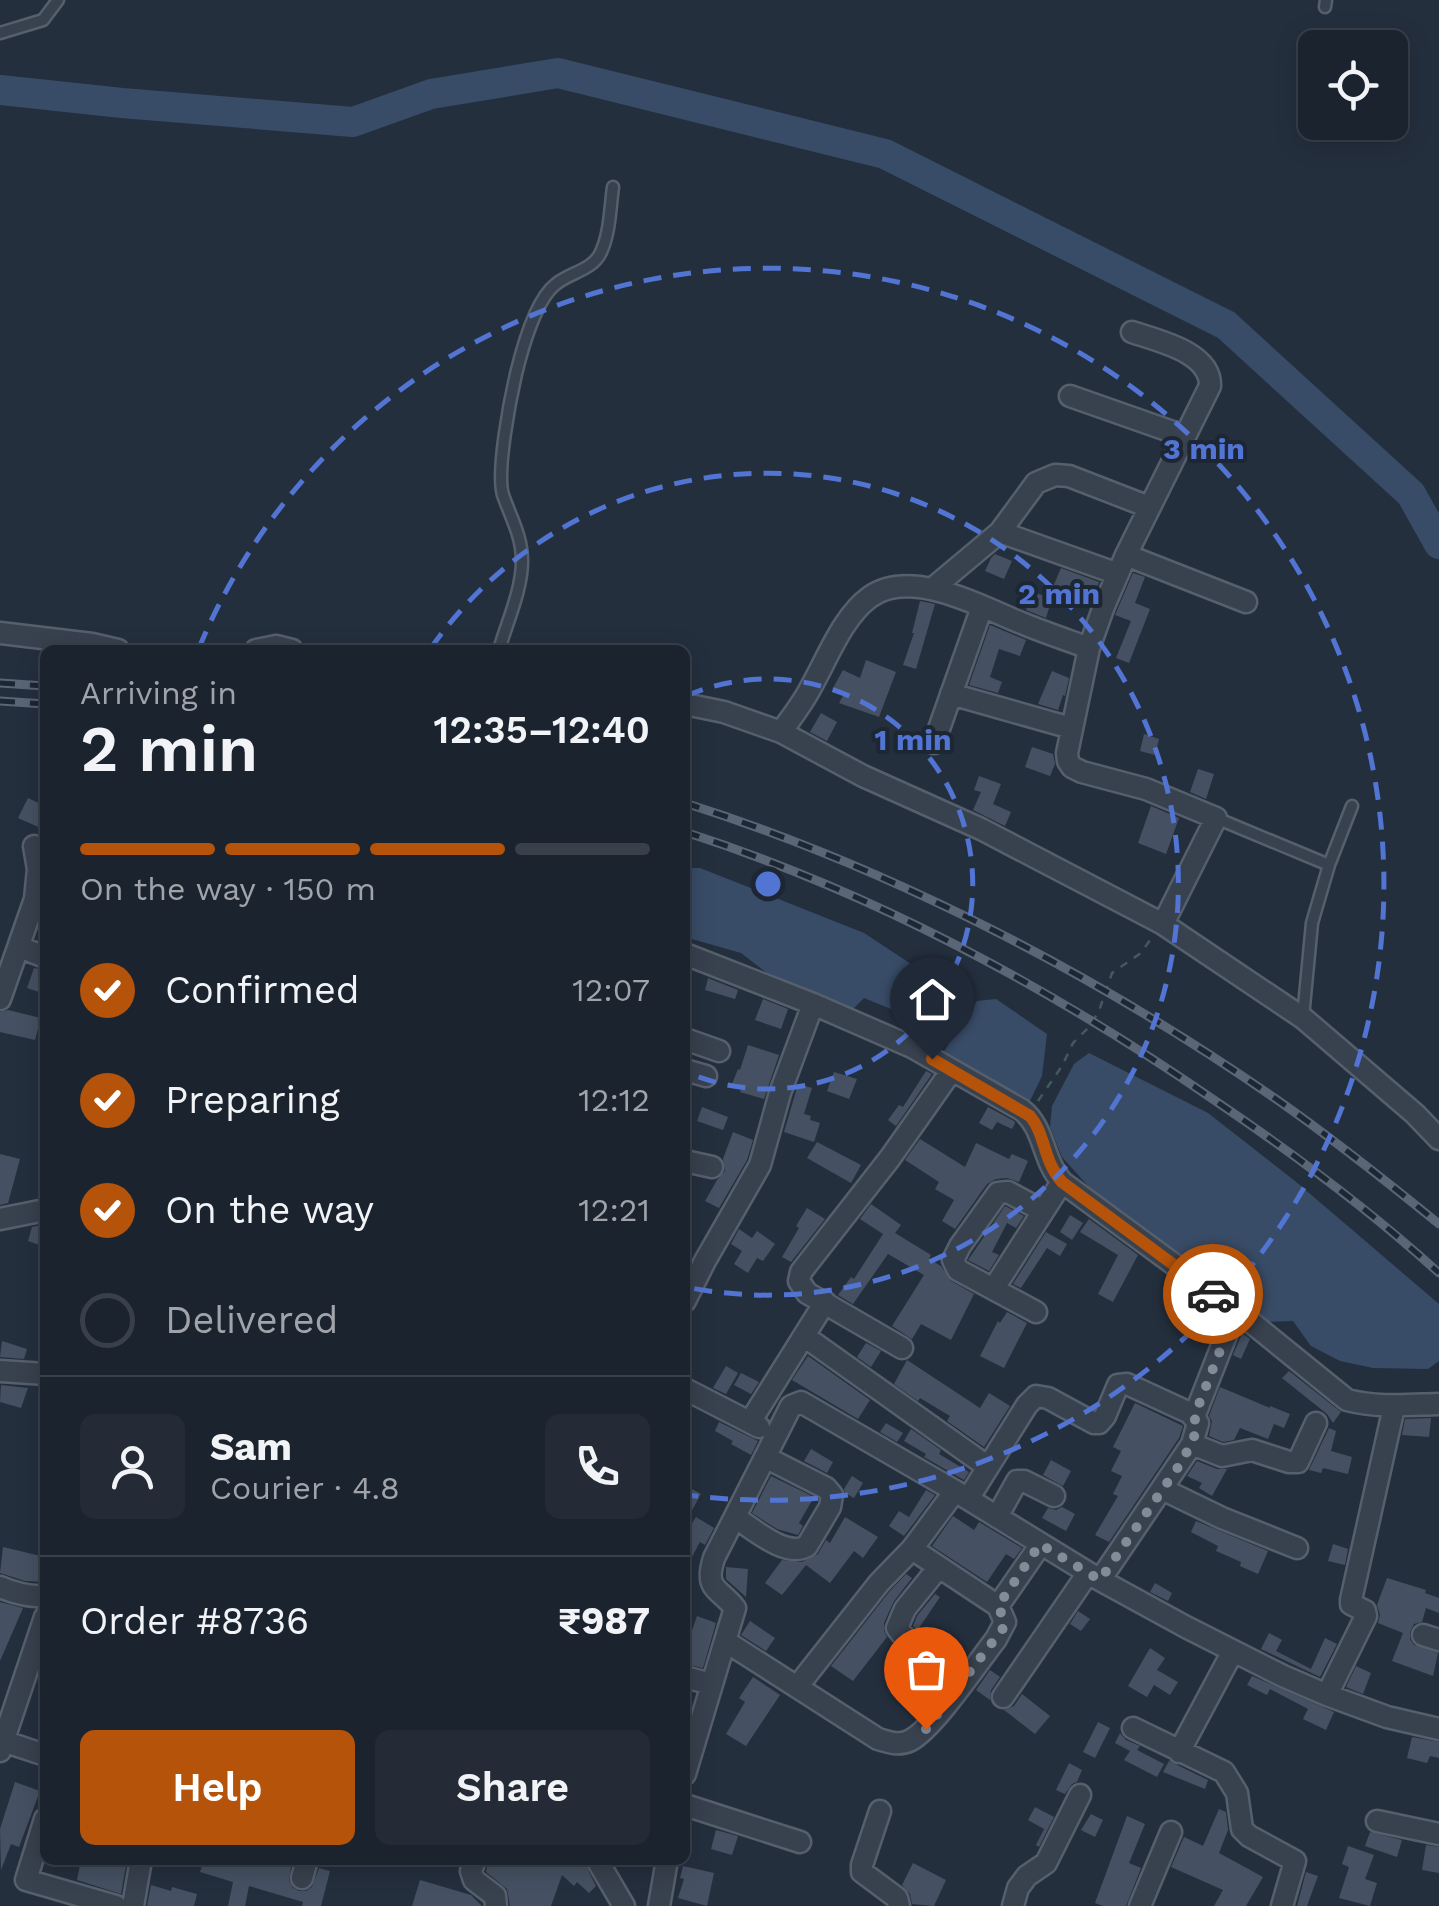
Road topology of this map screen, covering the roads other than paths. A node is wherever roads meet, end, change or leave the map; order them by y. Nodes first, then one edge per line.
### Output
1 (58, 0) edge
2 (0, 33) edge
3 (613, 187) dead end
4 (1132, 332) dead end
5 (1070, 396) dead end
6 (1184, 436) junction
7 (1149, 507) junction
8 (1000, 532) junction
9 (1122, 564) junction
10 (932, 589) junction
11 (1246, 602) dead end
12 (982, 607) junction
13 (0, 633) edge
14 (96, 645) edge
15 (500, 645) edge
16 (1090, 648) junction
17 (952, 694) junction
18 (690, 705) edge
19 (1071, 728) junction
20 (781, 732) junction
21 (934, 744) dead end
22 (1352, 806) dead end
23 (1216, 818) junction
24 (34, 846) dead end
25 (1330, 865) junction
26 (40, 879) edge
27 (40, 887) edge
28 (1163, 924) junction
29 (19, 948) junction
30 (40, 955) edge
31 (690, 960) edge
32 (0, 1000) edge
33 (813, 1004) junction
34 (1303, 1018) junction
35 (690, 1041) edge
36 (719, 1051) dead end
37 (952, 1070) junction
38 (690, 1071) edge
39 (706, 1076) dead end
40 (1439, 1139) edge
41 (690, 1162) edge
42 (712, 1168) dead end
43 (1062, 1182) junction
44 (40, 1211) edge
45 (1043, 1211) junction
46 (0, 1219) edge
47 (690, 1252) edge
48 (705, 1261) junction
49 (994, 1288) junction
50 (690, 1291) edge
51 (824, 1302) junction
52 (1236, 1310) junction
53 (1036, 1312) dead end
54 (804, 1336) junction
55 (902, 1348) dead end
56 (0, 1371) edge
57 (40, 1374) edge
58 (690, 1392) edge
59 (1439, 1404) edge
60 (1394, 1407) junction
61 (1194, 1417) junction
62 (750, 1422) junction
63 (1316, 1423) dead end
64 (776, 1437) junction
65 (1192, 1444) junction
66 (766, 1457) junction
67 (988, 1467) junction
68 (1162, 1489) junction
69 (962, 1495) junction
70 (1054, 1496) dead end
71 (996, 1517) junction
72 (736, 1518) junction
73 (1040, 1544) junction
74 (1298, 1548) dead end
75 (912, 1549) junction
76 (939, 1567) junction
77 (1094, 1577) junction
78 (0, 1586) edge
79 (40, 1595) edge
80 (998, 1606) junction
81 (40, 1631) edge
82 (726, 1641) junction
83 (1233, 1651) junction
84 (690, 1679) edge
85 (711, 1684) junction
86 (961, 1684) junction
87 (797, 1686) junction
88 (1327, 1695) junction
89 (1003, 1697) dead end
90 (1133, 1728) dead end
91 (1439, 1729) edge
92 (1, 1744) edge
93 (1179, 1752) junction
94 (40, 1754) edge
95 (690, 1757) edge
96 (1080, 1796) dead end
97 (690, 1808) edge
98 (880, 1811) dead end
99 (1376, 1821) dead end
100 (1171, 1832) dead end
101 (1439, 1834) edge
102 (40, 1835) edge
103 (800, 1842) dead end
104 (140, 1865) edge
105 (473, 1865) edge
106 (602, 1865) edge
107 (666, 1865) edge
108 (116, 1906) edge
109 (133, 1906) edge
110 (496, 1906) edge
111 (624, 1906) edge
112 (659, 1906) edge
113 (900, 1906) edge
114 (1013, 1906) edge
115 (1140, 1906) edge
116 (1282, 1906) edge

1 - 2 lane
3 - 15 lane
4 - 6 street
5 - 6 street
6 - 7 street
7 - 8 street
7 - 9 street
8 - 9 street
8 - 10 street
9 - 11 street
9 - 16 street
10 - 12 street
10 - 20 street
12 - 16 street
12 - 17 street
13 - 14 street
16 - 19 street
17 - 19 street
17 - 21 street
18 - 20 street
19 - 23 street
20 - 28 street
22 - 25 lane
23 - 25 lane
23 - 28 street
24 - 26 street
25 - 34 lane
27 - 29 street
28 - 34 street
29 - 30 street
29 - 32 street
31 - 33 street
33 - 37 street
33 - 48 street
34 - 40 street
35 - 36 street
37 - 43 street
37 - 51 street
38 - 39 street
41 - 42 street
43 - 45 street
43 - 52 street
44 - 46 street
45 - 49 street
45 - 49 street
47 - 48 street
48 - 50 street
49 - 53 street
51 - 54 street
51 - 55 street
52 - 60 street
52 - 61 street
54 - 62 street
54 - 67 street
56 - 57 street
58 - 62 street
59 - 60 street
60 - 88 street
61 - 65 street
61 - 67 street
62 - 64 street
63 - 65 street
64 - 66 street
64 - 69 street
65 - 68 street
66 - 72 street
66 - 72 street
67 - 69 street
68 - 74 street
68 - 77 street
69 - 71 street
69 - 75 street
70 - 71 street
71 - 73 street
72 - 82 street
73 - 77 street
73 - 80 street
75 - 76 street
75 - 87 street
76 - 80 street
76 - 86 street
77 - 83 street
77 - 89 street
78 - 79 street
80 - 86 street
81 - 92 street
82 - 85 street
82 - 87 street
83 - 88 street
83 - 93 street
84 - 85 street
85 - 95 street
86 - 87 street
88 - 91 street
90 - 93 street
92 - 94 street
93 - 116 street
96 - 114 street
97 - 103 street
98 - 113 street
99 - 101 street
100 - 115 street
102 - 108 street
104 - 109 street
105 - 110 street
106 - 111 street
107 - 112 street

